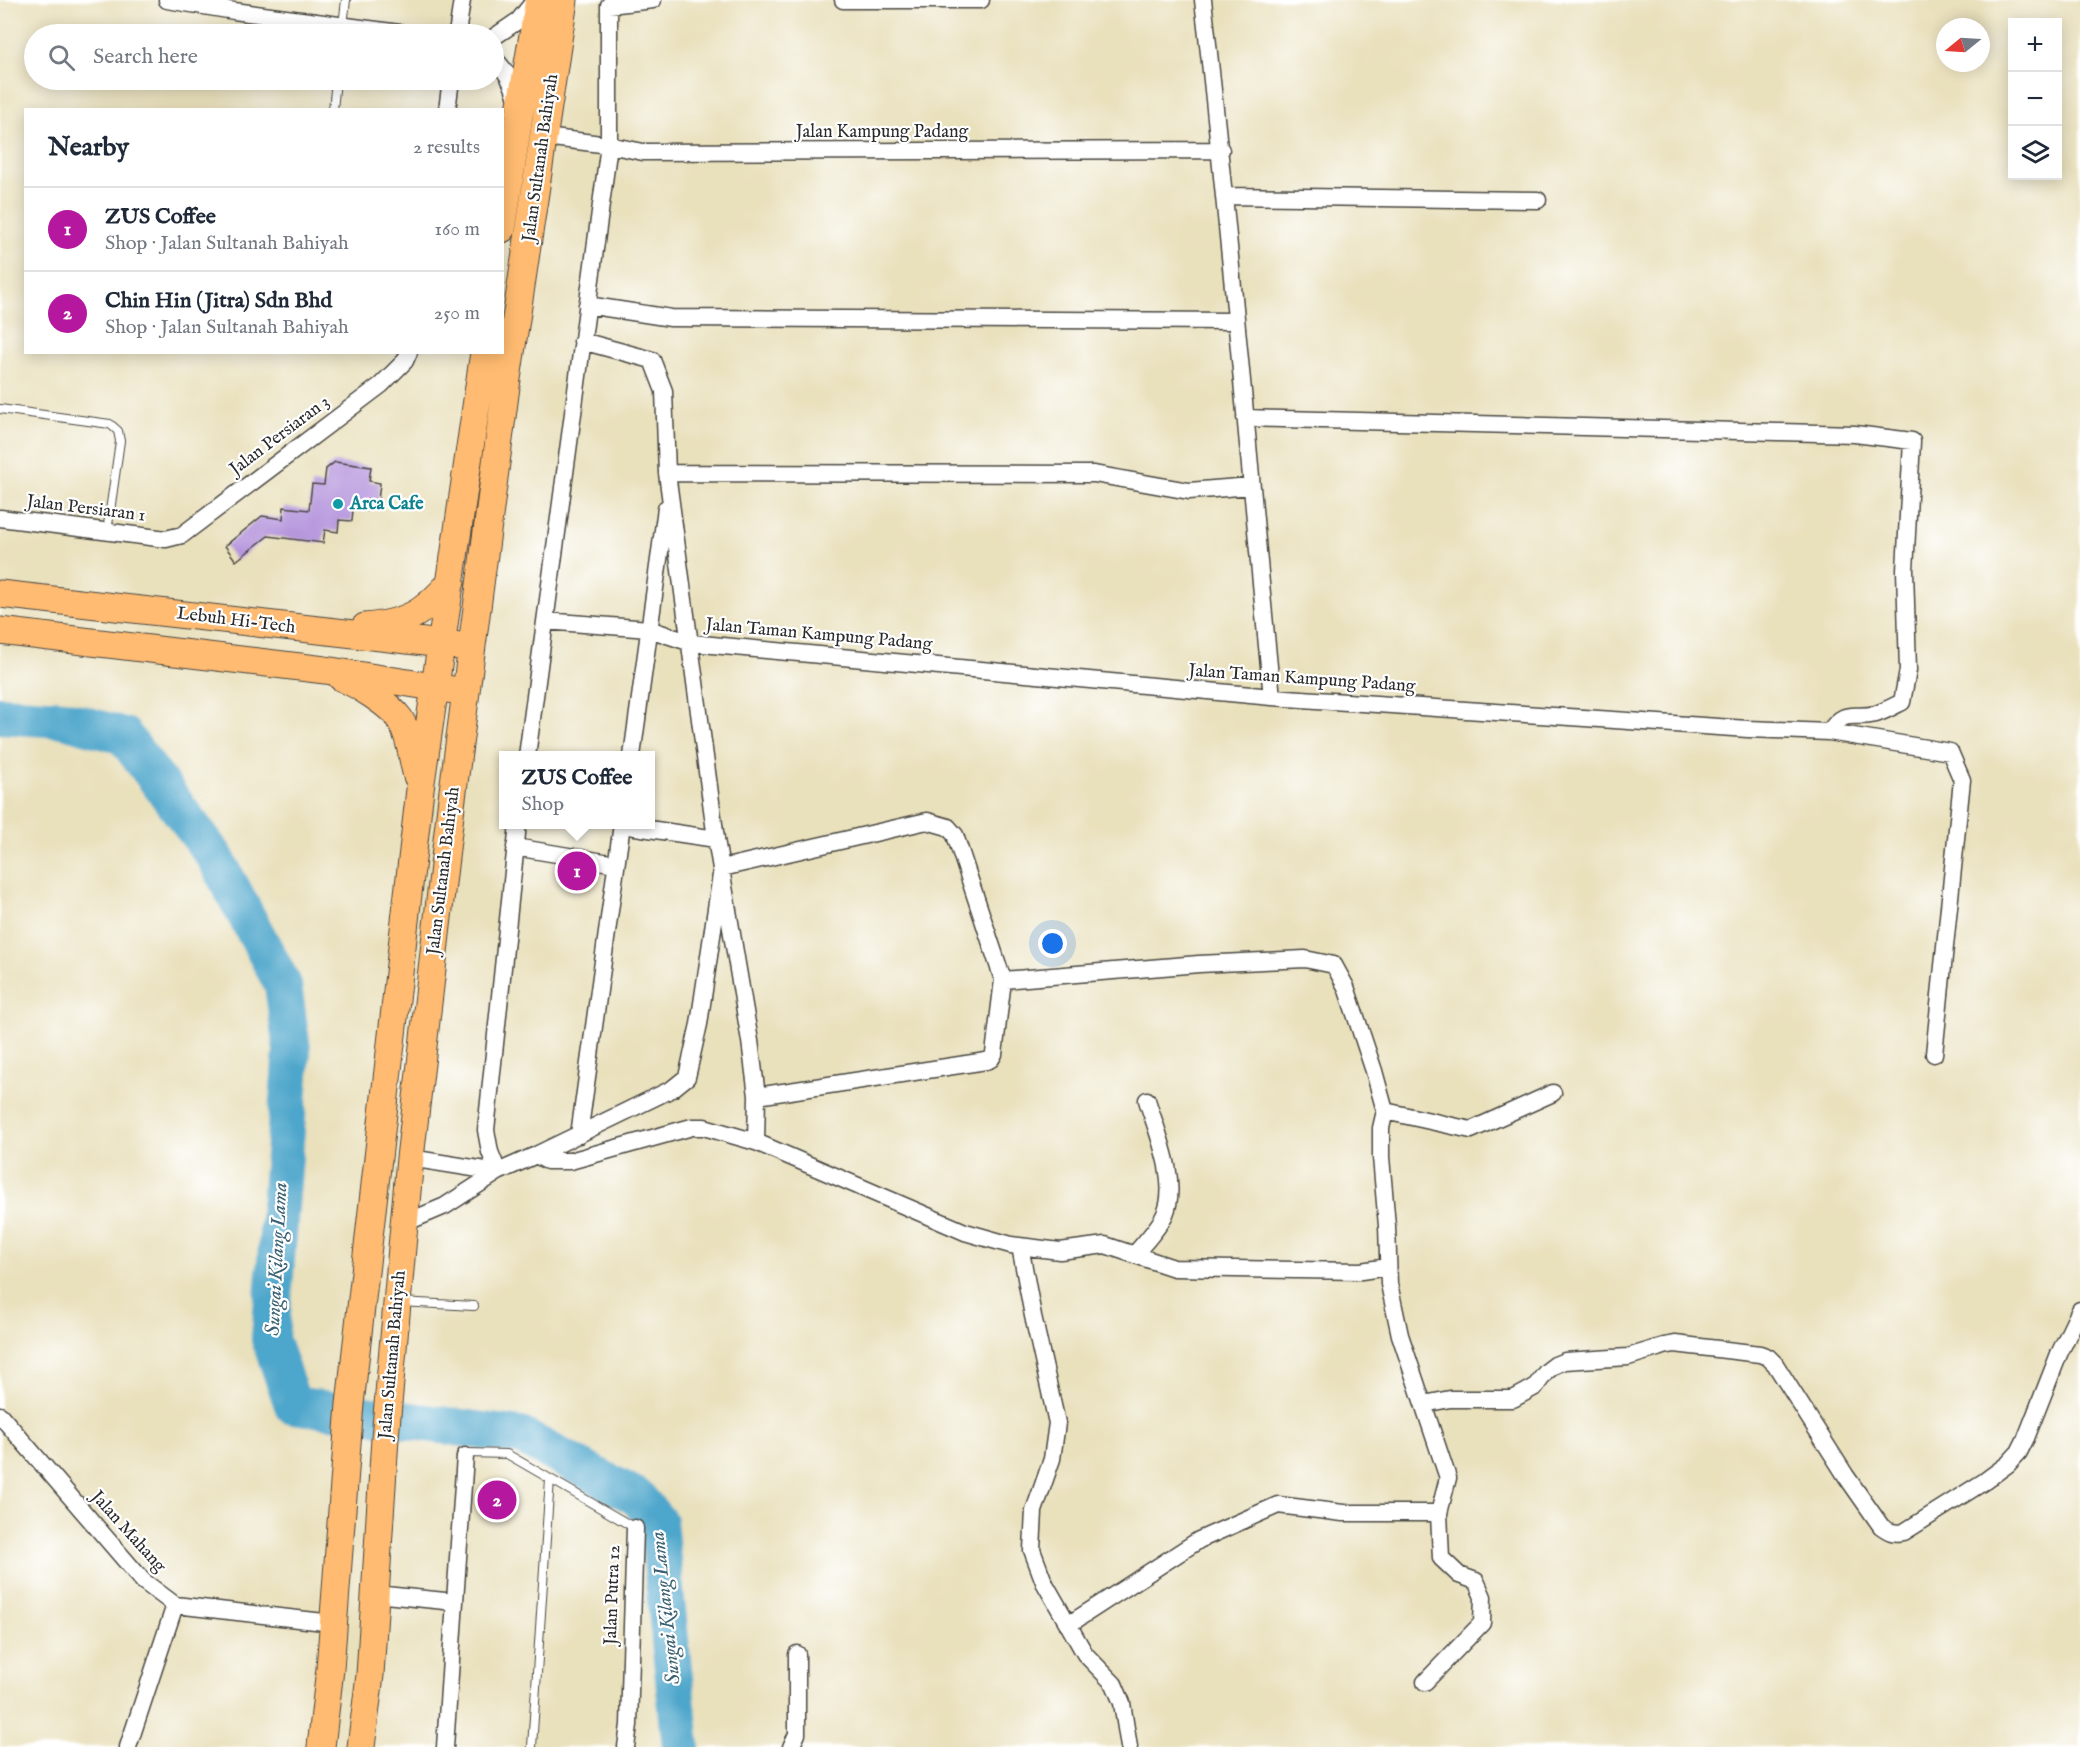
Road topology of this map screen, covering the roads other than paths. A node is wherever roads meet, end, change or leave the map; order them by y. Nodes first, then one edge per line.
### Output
1 (167, 0) edge
2 (346, 0) edge
3 (462, 0) edge
4 (535, 0) edge
5 (539, 0) edge
6 (564, 0) edge
7 (653, 0) edge
8 (843, 0) edge
9 (981, 0) edge
10 (1203, 0) edge
11 (607, 3) edge
12 (234, 6) edge
13 (315, 24) edge
14 (343, 24) edge
15 (458, 24) edge
16 (504, 30) edge
17 (504, 70) edge
18 (335, 90) edge
19 (450, 90) edge
20 (333, 108) edge
21 (447, 108) edge
22 (519, 116) junction
23 (544, 137) junction
24 (609, 144) junction
25 (1221, 150) junction
26 (1225, 196) junction
27 (1538, 200) dead end
28 (504, 217) edge
29 (587, 305) junction
30 (1236, 321) junction
31 (582, 341) junction
32 (407, 354) edge
33 (484, 354) edge
34 (0, 409) edge
35 (1245, 418) junction
36 (668, 481) junction
37 (1251, 486) junction
38 (0, 518) edge
39 (107, 532) junction
40 (166, 539) joint
41 (451, 582) junction
42 (0, 594) edge
43 (545, 621) junction
44 (649, 629) junction
45 (0, 631) edge
46 (331, 632) junction
47 (691, 643) junction
48 (442, 644) junction
49 (473, 648) junction
50 (325, 670) junction
51 (436, 687) junction
52 (466, 692) junction
53 (1272, 698) junction
54 (1829, 732) junction
55 (528, 751) edge
56 (633, 751) edge
57 (420, 789) junction
58 (517, 829) edge
59 (621, 829) edge
60 (649, 829) edge
61 (716, 839) junction
62 (515, 847) junction
63 (616, 864) junction
64 (722, 868) junction
65 (1003, 981) junction
66 (1934, 1054) dead end
67 (1553, 1092) dead end
68 (757, 1096) junction
69 (1147, 1100) dead end
70 (1385, 1111) junction
71 (579, 1136) junction
72 (756, 1142) junction
73 (536, 1155) junction
74 (410, 1158) junction
75 (498, 1172) junction
76 (405, 1223) junction
77 (1020, 1246) junction
78 (1134, 1255) junction
79 (1388, 1267) junction
80 (399, 1302) junction
81 (474, 1306) dead end
82 (2080, 1310) edge
83 (1424, 1404) junction
84 (0, 1415) edge
85 (465, 1456) joint
86 (550, 1479) junction
87 (1439, 1513) junction
88 (635, 1528) joint
89 (375, 1594) junction
90 (455, 1602) junction
91 (175, 1605) junction
92 (333, 1623) junction
93 (1068, 1625) junction
94 (797, 1654) dead end
95 (1425, 1682) dead end
96 (128, 1747) edge
97 (321, 1747) edge
98 (361, 1747) edge
99 (445, 1747) edge
100 (532, 1747) edge
101 (626, 1747) edge
102 (791, 1747) edge
103 (1129, 1747) edge

1 - 12 street
2 - 14 lane
3 - 15 street
4 - 16 street
5 - 22 main road, Jalan Sultanah Bahiyah
6 - 23 main road, Jalan Sultanah Bahiyah
7 - 11 street
8 - 9 street
10 - 25 street
11 - 24 street
12 - 13 street
17 - 22 street
18 - 20 lane
19 - 21 street
22 - 28 main road, Jalan Sultanah Bahiyah
23 - 24 street, Jalan Kampung Padang
23 - 49 main road, Jalan Sultanah Bahiyah
24 - 25 street, Jalan Kampung Padang
24 - 29 street
25 - 26 street
26 - 27 street
26 - 30 street
29 - 30 street
29 - 31 street
30 - 35 street
31 - 36 street
31 - 43 street
32 - 40 street, Jalan Persiaran 3
33 - 41 main road, Jalan Sultanah Bahiyah
34 - 39 lane
35 - 37 street
35 - 54 street
36 - 37 street
36 - 44 street
36 - 47 street
37 - 53 street
38 - 39 street, Jalan Persiaran 1
39 - 40 street, Jalan Persiaran 1
41 - 46 main road
41 - 48 main road, Jalan Sultanah Bahiyah
42 - 46 main road, Lebuh Hi-Tech
43 - 44 street, Jalan Taman Kampung Padang
43 - 55 street
44 - 47 street, Jalan Taman Kampung Padang
44 - 56 street
45 - 50 main road, Lebuh Hi-Tech
46 - 48 main road, Lebuh Hi-Tech
47 - 53 street, Jalan Taman Kampung Padang
47 - 61 street
48 - 49 main road, Lebuh Hi-Tech
48 - 51 main road, Jalan Sultanah Bahiyah
49 - 52 main road, Jalan Sultanah Bahiyah
50 - 51 main road, Lebuh Hi-Tech
50 - 57 main road
51 - 52 main road, Lebuh Hi-Tech
51 - 57 main road, Jalan Sultanah Bahiyah
52 - 74 main road, Jalan Sultanah Bahiyah
53 - 54 street, Jalan Taman Kampung Padang
54 - 66 street, Jalan Taman Kampung Padang
57 - 92 main road, Jalan Sultanah Bahiyah
58 - 62 street
59 - 63 street
60 - 61 street
61 - 64 street
62 - 63 street
62 - 75 street
63 - 71 street
64 - 65 street
64 - 68 street
64 - 71 street
65 - 68 street
65 - 70 street
67 - 70 street
68 - 72 street
69 - 78 street
70 - 79 street
71 - 73 street
72 - 73 street
72 - 77 street
73 - 75 street
74 - 75 street
74 - 76 main road, Jalan Sultanah Bahiyah
75 - 76 street
76 - 80 main road, Jalan Sultanah Bahiyah
77 - 78 street
77 - 93 street
78 - 79 street
79 - 83 street
80 - 81 lane
80 - 89 main road, Jalan Sultanah Bahiyah
82 - 83 street
83 - 87 street
84 - 91 street, Jalan Mahang
85 - 86 lane, Jalan Putra 12
85 - 90 street
86 - 88 lane, Jalan Putra 12
86 - 100 lane
87 - 93 street
87 - 95 street
88 - 101 street, Jalan Putra 12
89 - 90 street
89 - 98 main road, Jalan Sultanah Bahiyah
90 - 99 street
91 - 92 street
91 - 96 street
92 - 97 main road, Jalan Sultanah Bahiyah
93 - 103 street
94 - 102 street

